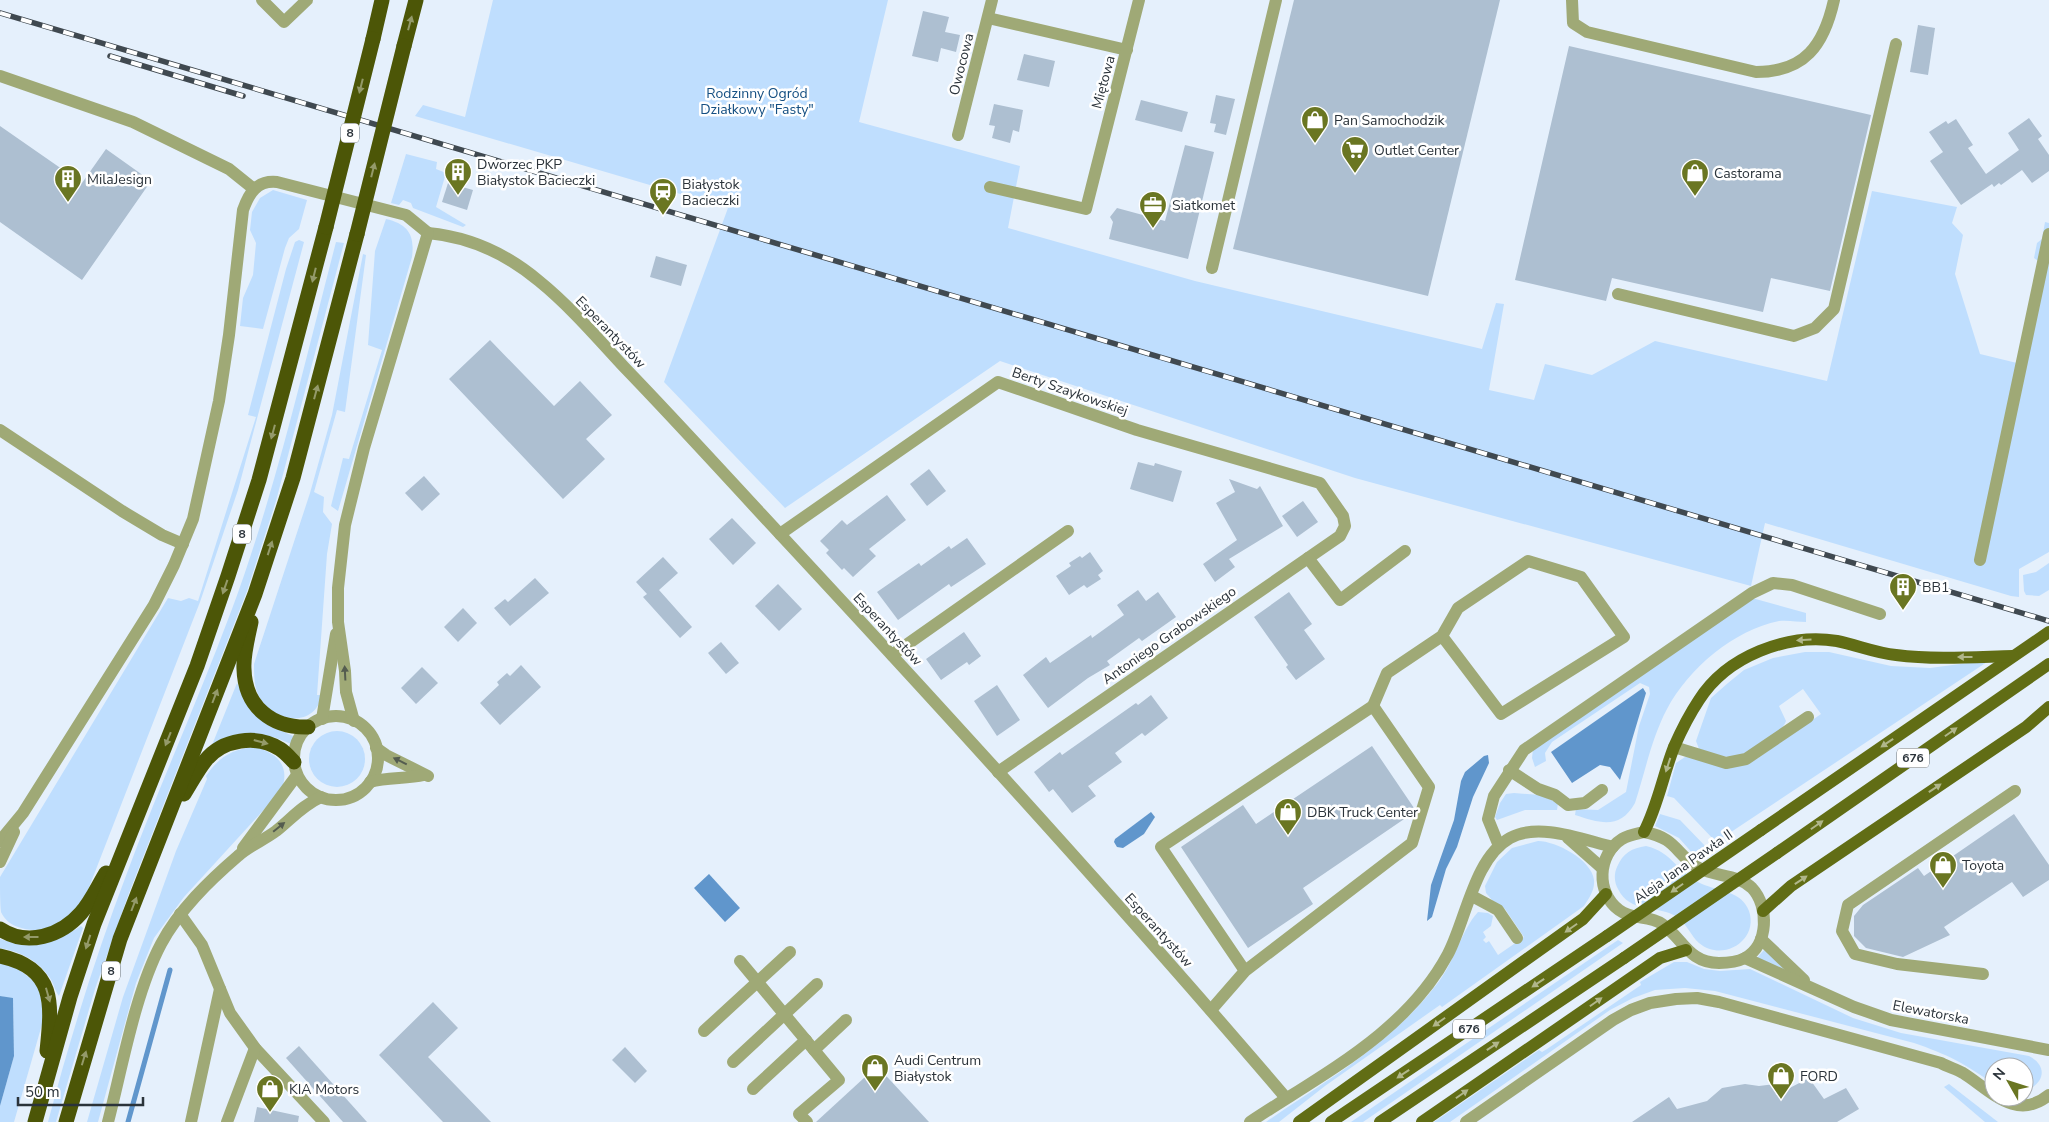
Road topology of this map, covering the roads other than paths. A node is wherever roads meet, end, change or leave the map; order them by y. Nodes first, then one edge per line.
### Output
1 (262, 0) edge
2 (307, 0) edge
3 (382, 0) edge
4 (416, 0) edge
5 (992, 0) edge
6 (1139, 0) edge
7 (1276, 0) edge
8 (1572, 0) edge
9 (1834, 0) edge
10 (988, 18) junction
11 (1896, 44) dead end
12 (1126, 50) junction
13 (0, 76) edge
14 (958, 135) dead end
15 (990, 187) dead end
16 (254, 189) junction
17 (428, 233) junction
18 (2049, 234) edge
19 (1212, 268) dead end
20 (1618, 294) dead end
21 (0, 430) edge
22 (1343, 516) joint
23 (1068, 531) dead end
24 (780, 534) junction
25 (184, 544) junction
26 (1405, 551) dead end
27 (1308, 558) junction
28 (1980, 560) dead end
29 (255, 594) junction
30 (1880, 614) dead end
31 (338, 622) junction
32 (2049, 632) edge
33 (1442, 636) junction
34 (892, 655) junction
35 (2014, 656) junction
36 (2049, 664) edge
37 (1373, 706) junction
38 (2049, 707) edge
39 (1808, 717) dead end
40 (322, 719) junction
41 (354, 721) junction
42 (308, 727) junction
43 (1674, 747) junction
44 (376, 748) junction
45 (296, 769) junction
46 (1509, 770) junction
47 (998, 772) junction
48 (370, 782) junction
49 (1602, 790) dead end
50 (2015, 791) dead end
51 (321, 797) junction
52 (23, 813) junction
53 (166, 823) junction
54 (131, 831) junction
55 (1644, 832) junction
56 (1566, 836) junction
57 (0, 841) edge
58 (1499, 846) junction
59 (1613, 846) junction
60 (239, 854) junction
61 (0, 862) edge
62 (1602, 868) junction
63 (1606, 894) junction
64 (1472, 896) junction
65 (1763, 911) junction
66 (180, 914) junction
67 (0, 929) edge
68 (1517, 938) dead end
69 (1761, 939) junction
70 (1686, 950) junction
71 (790, 952) dead end
72 (0, 956) edge
73 (1745, 958) junction
74 (740, 961) dead end
75 (1246, 971) junction
76 (1983, 974) dead end
77 (758, 982) junction
78 (817, 984) dead end
79 (1812, 987) junction
80 (220, 989) junction
81 (1212, 1010) junction
82 (785, 1015) junction
83 (846, 1020) dead end
84 (704, 1031) dead end
85 (810, 1045) junction
86 (255, 1048) junction
87 (2049, 1050) edge
88 (733, 1062) dead end
89 (753, 1089) dead end
90 (43, 1092) junction
91 (2049, 1096) edge
92 (1286, 1098) junction
93 (35, 1122) edge
94 (66, 1122) edge
95 (108, 1122) edge
96 (191, 1122) edge
97 (226, 1122) edge
98 (324, 1122) edge
99 (807, 1122) edge
100 (1250, 1122) edge
101 (1299, 1122) edge
102 (1331, 1122) edge
103 (1380, 1122) edge
104 (1422, 1122) edge
105 (1466, 1122) edge

1 - 2 street
3 -> 54 highway, 8, bridge
29 -> 4 highway, 8, bridge
5 - 10 street, Owocowa
6 - 12 street, Miętowa
7 - 19 street
8 - 9 street
10 - 12 street
10 - 14 street, Owocowa
11 - 20 street
12 - 15 street, Miętowa
13 - 16 street
16 - 17 street
16 - 25 street
17 - 24 street, Esperantystów
17 - 31 street
18 - 28 street
21 - 25 street
22 - 24 street, Berty Szaykowskiej
22 - 27 street, Antoniego Grabowskiego
23 - 34 street
24 - 34 street, Esperantystów
25 - 52 street
26 - 27 street
27 - 47 street, Antoniego Grabowskiego
29 - 42 highway
53 -> 29 highway, 8
30 - 46 street
31 - 40 street
41 -> 31 street
32 - 35 main road, Aleja Jana Pawła II / 676
33 - 33 street
33 - 37 street
34 - 47 street, Esperantystów
35 -> 43 main road
35 -> 102 main road, Aleja Jana Pawła II / 676, bridge
103 -> 36 main road, 676, bridge
37 - 75 street
37 - 75 street
65 -> 38 main road
39 - 43 street
40 - 41 street
40 - 42 street
41 - 44 street
42 - 45 street
43 -> 55 main road
44 - 48 street
48 -> 44 street
45 - 51 street
53 -> 45 highway
45 - 60 street
46 - 49 street
46 - 58 street
47 - 81 street, Esperantystów
48 - 51 street
50 - 76 street
60 -> 51 street
52 - 57 street
52 - 61 street
94 -> 53 highway, 8
54 -> 67 highway
54 -> 90 highway, 8
55 - 59 street
55 - 65 street
56 - 58 street
56 - 59 street
56 - 62 street
58 - 64 street
59 - 62 street
60 - 66 street
62 - 63 street
63 - 70 street
63 -> 101 main road
64 - 68 street
64 - 92 street
65 - 69 street
66 - 80 street
66 - 95 street
69 - 73 street
69 - 79 street, Elewatorska
70 - 73 street
104 -> 70 main road
71 - 77 street
72 -> 90 highway
73 - 79 street, Elewatorska
74 - 77 street
75 - 81 street
77 - 82 street
77 - 84 street
78 - 82 street
79 - 87 street, Elewatorska
80 - 86 street
80 - 96 street
81 - 92 street, Esperantystów
82 - 85 street
82 - 88 street
83 - 85 street
85 - 89 street
85 - 99 street
86 - 97 street
86 - 98 street
90 - 93 highway, 8
91 - 105 street
92 - 100 street

